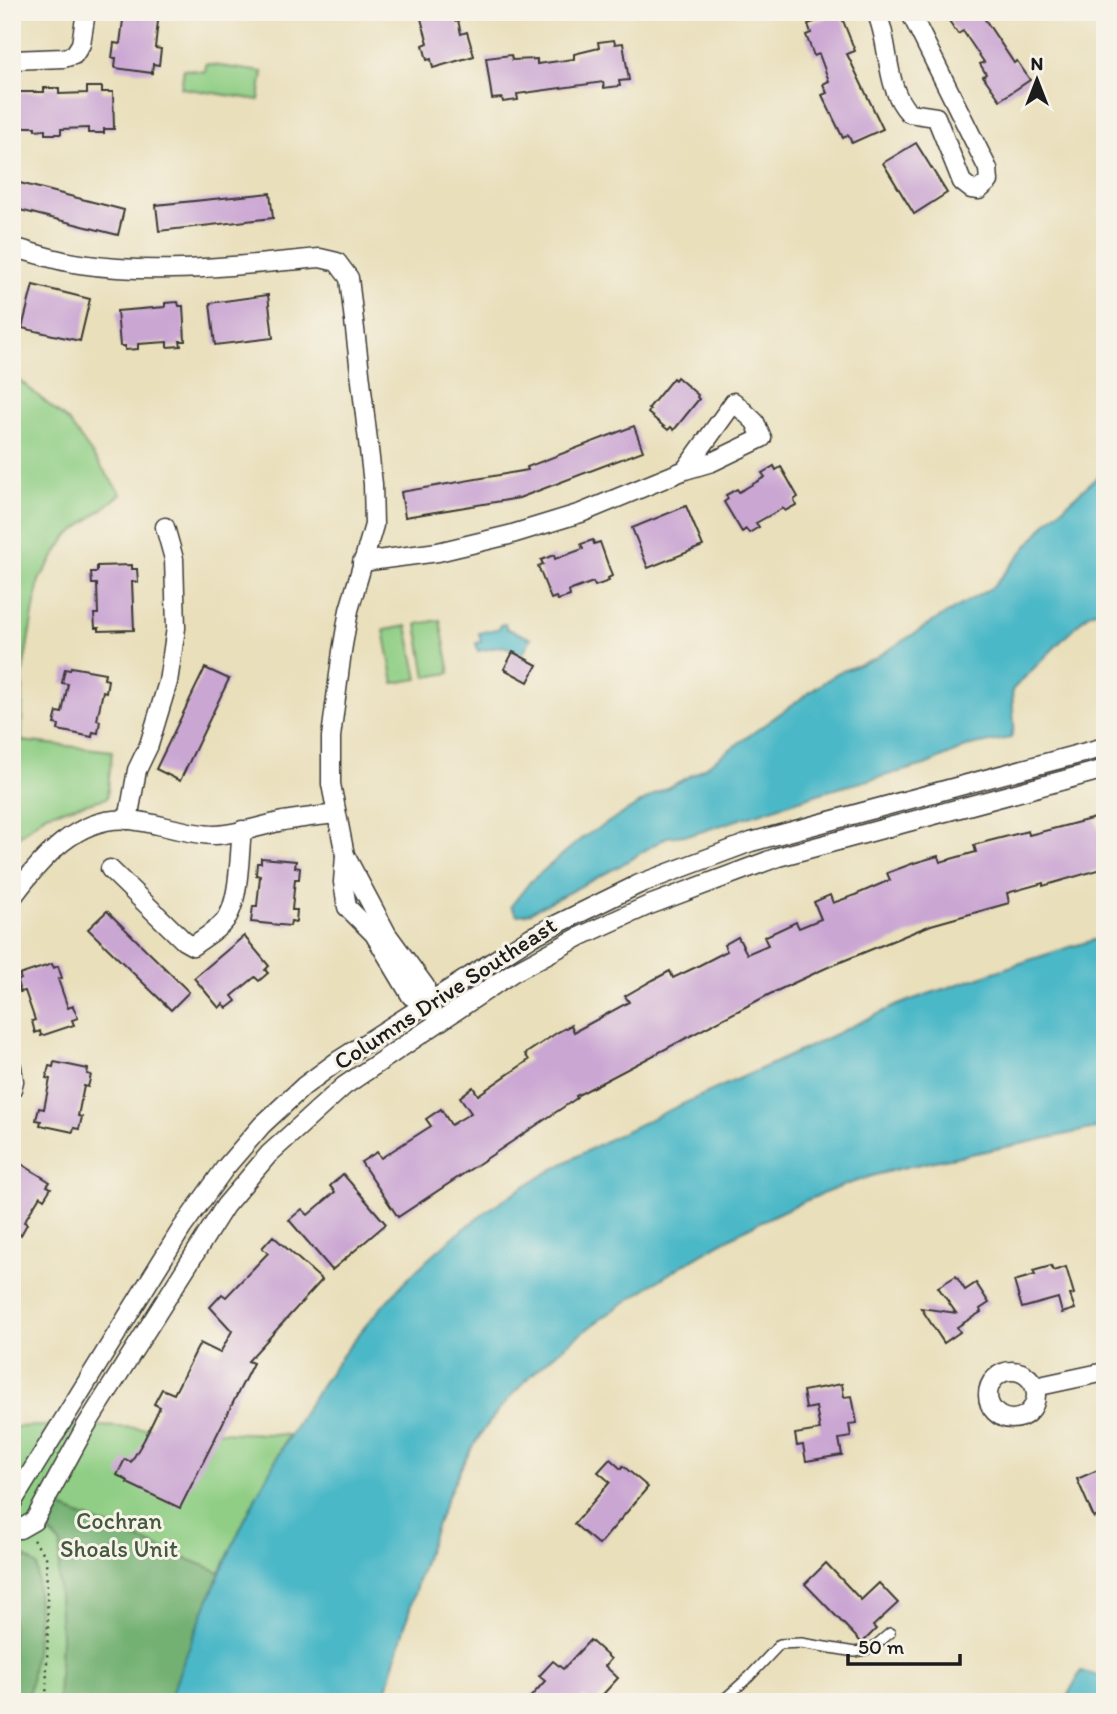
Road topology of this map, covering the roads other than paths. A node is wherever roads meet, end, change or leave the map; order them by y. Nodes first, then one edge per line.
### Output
1 (86, 12) edge
2 (876, 12) edge
3 (910, 12) edge
4 (12, 60) edge
5 (12, 247) edge
6 (685, 470) dead end
7 (164, 527) dead end
8 (362, 562) junction
9 (1105, 747) edge
10 (1105, 769) edge
11 (957, 787) junction
12 (963, 807) junction
13 (336, 814) junction
14 (128, 820) junction
15 (242, 830) junction
16 (690, 864) junction
17 (110, 869) dead end
18 (698, 885) junction
19 (12, 898) edge
20 (427, 1004) junction
21 (438, 1021) junction
22 (12, 1067) edge
23 (12, 1090) edge
24 (225, 1168) junction
25 (244, 1182) junction
26 (1105, 1371) edge
27 (1034, 1387) dead end
28 (12, 1503) edge
29 (16, 1529) edge
30 (890, 1633) dead end
31 (721, 1702) edge

1 - 4 street
2 - 3 street
5 - 8 street
6 - 8 street
7 - 14 street
8 - 13 street
9 - 11 street, Columns Drive Southeast
10 - 12 street, Columns Drive Southeast
11 - 12 lane
11 - 16 street, Columns Drive Southeast
12 - 18 street, Columns Drive Southeast
13 - 15 street
13 - 20 street
14 - 15 street
14 - 19 street
15 - 17 street
16 - 18 lane
16 - 20 street, Columns Drive Southeast
18 - 21 street, Columns Drive Southeast
20 - 21 street
20 - 24 street, Columns Drive Southeast
21 - 25 street, Columns Drive Southeast
22 - 23 street
24 - 25 lane
24 - 28 street, Columns Drive Southeast
25 - 29 street, Columns Drive Southeast
26 - 27 street
30 - 31 lane

